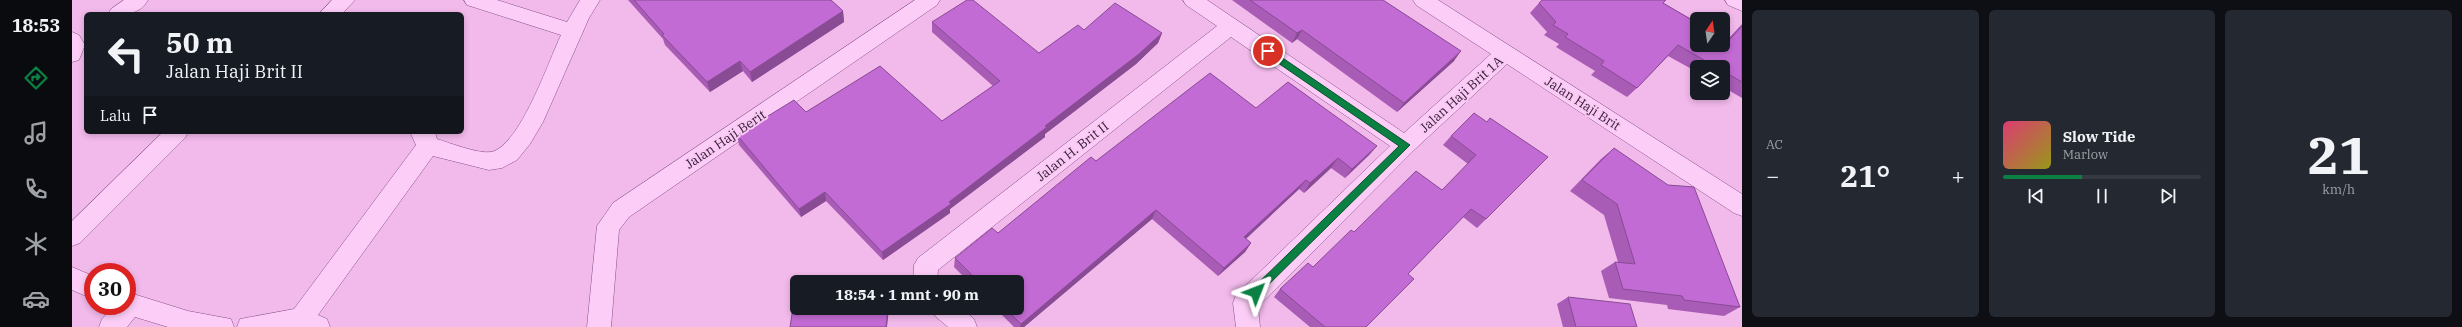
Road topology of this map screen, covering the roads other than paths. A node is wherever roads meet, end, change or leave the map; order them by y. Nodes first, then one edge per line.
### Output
1 (138, 0) edge
2 (345, 0) edge
3 (474, 0) edge
4 (590, 0) edge
5 (930, 0) edge
6 (1193, 0) edge
7 (1423, 0) edge
8 (1735, 0) edge
9 (1742, 4) edge
10 (121, 12) edge
11 (331, 12) edge
12 (1231, 26) junction
13 (573, 31) junction
14 (1506, 53) junction
15 (175, 134) edge
16 (424, 140) edge
17 (1405, 145) junction
18 (1742, 206) edge
19 (72, 236) edge
20 (925, 275) edge
21 (72, 278) edge
22 (84, 284) edge
23 (136, 306) edge
24 (120, 315) edge
25 (952, 315) edge
26 (310, 323) edge
27 (111, 327) edge
28 (222, 327) edge
29 (249, 327) edge
30 (599, 327) edge
31 (965, 327) edge
32 (1248, 327) edge

1 - 10 street
2 - 11 street
3 - 13 street
4 - 13 street
5 - 30 street, Jalan Haji Berit
6 - 12 street
7 - 14 street, Jalan Haji Brit
8 - 9 street
12 - 17 street
12 - 20 street, Jalan H. Brit II
13 - 16 street
14 - 17 street, Jalan Haji Brit 1A
14 - 18 street, Jalan Haji Brit
15 - 19 street
16 - 26 street
17 - 32 street, Jalan Haji Brit 1A
21 - 22 street
23 - 28 street
24 - 27 street
25 - 31 street
26 - 29 street

